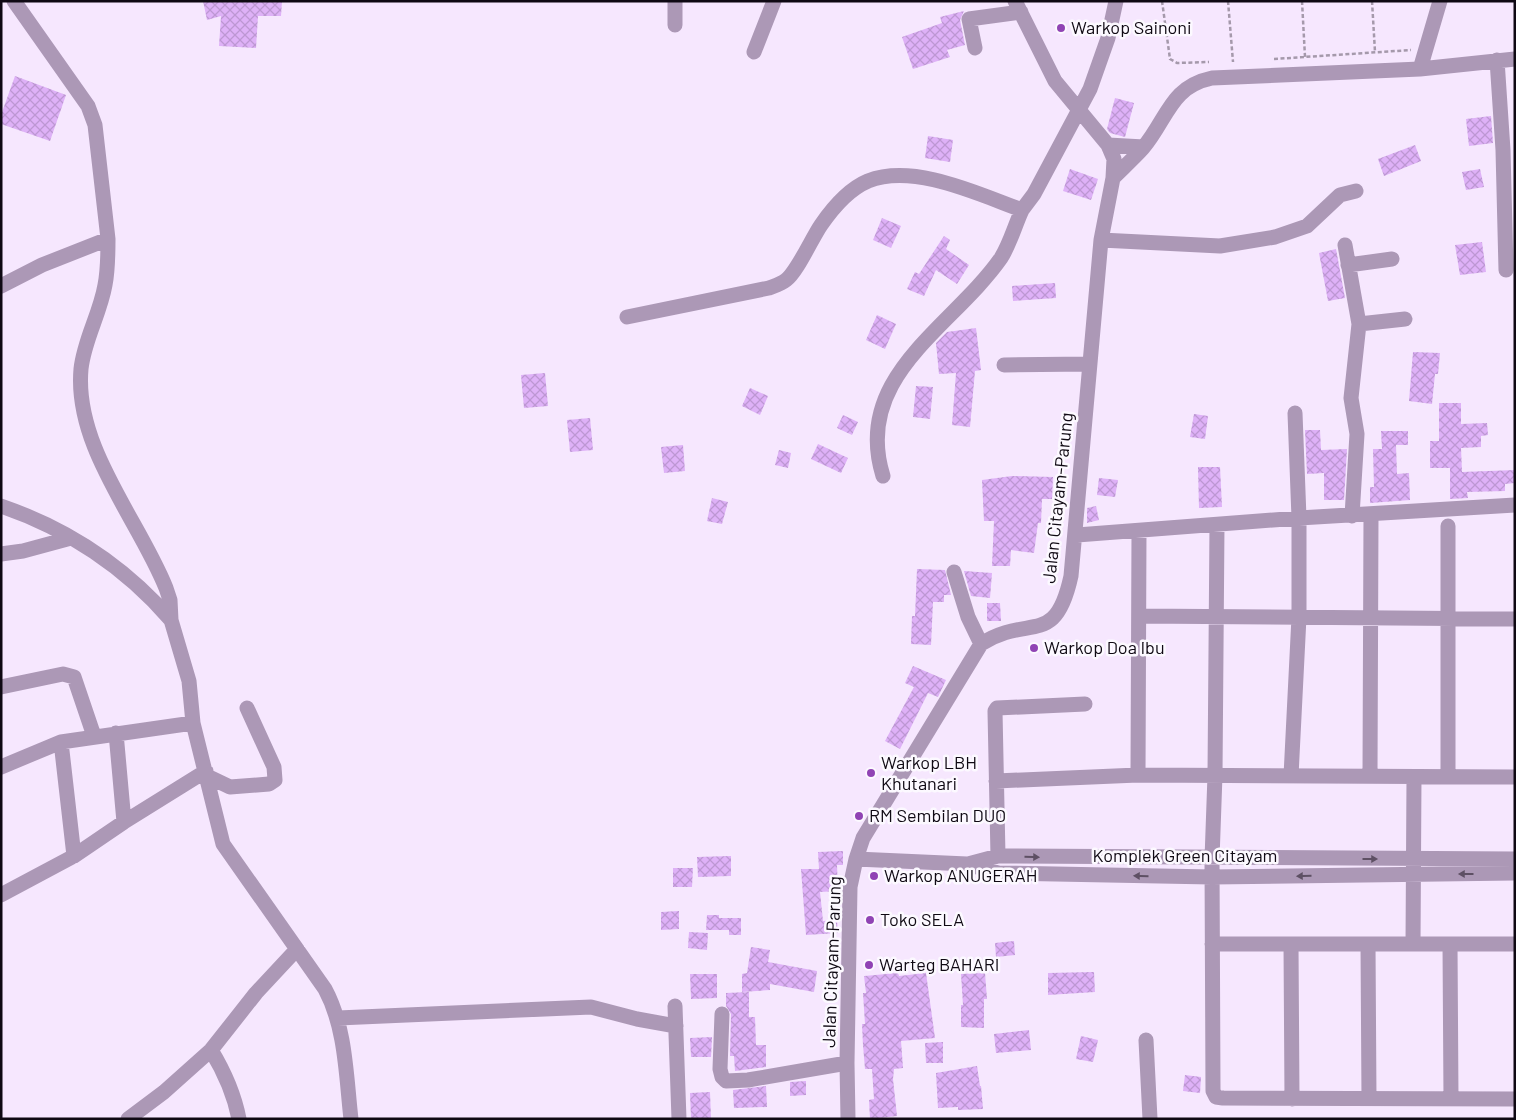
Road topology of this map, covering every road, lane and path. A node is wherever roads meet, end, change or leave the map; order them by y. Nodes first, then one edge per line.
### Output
1 (14, 1) edge
2 (675, 1) edge
3 (774, 1) edge
4 (1116, 1) edge
5 (1162, 1) edge
6 (1228, 1) edge
7 (1302, 1) edge
8 (1372, 1) edge
9 (1440, 1) edge
10 (1018, 7) edge
11 (675, 25) dead end
12 (975, 48) dead end
13 (1425, 49) junction
14 (754, 52) dead end
15 (1375, 52) junction
16 (1305, 57) junction
17 (1269, 59) dead end
18 (1515, 59) edge
19 (1497, 60) junction
20 (1242, 61) dead end
21 (1214, 62) dead end
22 (1223, 62) dead end
23 (1233, 62) junction
24 (1420, 69) junction
25 (1078, 109) junction
26 (1100, 136) junction
27 (1144, 147) junction
28 (1509, 150) edge
29 (1113, 178) junction
30 (1356, 191) dead end
31 (1022, 210) junction
32 (108, 239) junction
33 (1100, 240) junction
34 (1345, 245) dead end
35 (1392, 259) dead end
36 (1348, 265) junction
37 (1506, 270) dead end
38 (1, 286) edge
39 (627, 317) dead end
40 (1405, 318) dead end
41 (1359, 324) junction
42 (1090, 364) junction
43 (1004, 365) dead end
44 (1295, 413) dead end
45 (883, 476) dead end
46 (1515, 505) edge
47 (1, 506) edge
48 (1371, 515) junction
49 (1352, 516) junction
50 (1299, 518) junction
51 (1216, 525) junction
52 (1448, 526) dead end
53 (1139, 530) junction
54 (1076, 535) junction
55 (71, 538) junction
56 (1, 554) edge
57 (954, 572) dead end
58 (1138, 616) junction
59 (1216, 616) junction
60 (1299, 617) junction
61 (1371, 618) junction
62 (1448, 618) junction
63 (1515, 619) edge
64 (171, 620) junction
65 (981, 644) junction
66 (1, 687) edge
67 (1085, 704) dead end
68 (247, 708) dead end
69 (194, 723) junction
70 (116, 733) junction
71 (94, 736) junction
72 (61, 742) junction
73 (1, 767) edge
74 (1138, 775) junction
75 (1216, 775) junction
76 (1292, 776) junction
77 (1370, 776) junction
78 (1414, 776) junction
79 (211, 777) junction
80 (1448, 777) junction
81 (1515, 777) edge
82 (996, 781) junction
83 (124, 822) junction
84 (74, 856) junction
85 (998, 856) junction
86 (856, 859) junction
87 (1212, 859) junction
88 (1515, 859) edge
89 (967, 864) junction
90 (1414, 867) junction
91 (1515, 873) edge
92 (1212, 877) junction
93 (1, 895) edge
94 (1212, 944) junction
95 (1292, 944) junction
96 (1368, 944) junction
97 (1413, 944) junction
98 (1450, 944) junction
99 (1515, 944) edge
100 (297, 949) junction
101 (675, 1006) dead end
102 (722, 1014) dead end
103 (338, 1018) junction
104 (676, 1026) junction
105 (1146, 1040) dead end
106 (211, 1050) junction
107 (847, 1063) junction
108 (1515, 1098) edge
109 (1292, 1099) junction
110 (1369, 1099) junction
111 (1450, 1099) junction
112 (128, 1119) edge
113 (239, 1119) edge
114 (351, 1119) edge
115 (679, 1119) edge
116 (848, 1119) edge
117 (1150, 1119) edge

1 - 32 street
2 - 11 street
3 - 14 street
4 - 25 street
5 - 21 path
6 - 23 path
7 - 16 path
8 - 15 path
9 - 13 street
10 - 12 street
10 - 25 street, Jalan Citayam-Parung
13 - 15 path
13 - 24 street
15 - 16 path
16 - 17 path
18 - 19 street
19 - 24 street
19 - 28 street
20 - 23 path
22 - 23 path
24 - 27 street
25 - 26 street, Jalan Citayam-Parung
25 - 31 street
26 - 27 street
26 - 29 street, Jalan Citayam-Parung
27 - 29 street
28 - 37 street
29 - 33 street, Jalan Citayam-Parung
30 - 33 street
31 - 39 street
31 - 45 street
32 - 38 street
32 - 64 street
33 - 42 street, Jalan Citayam-Parung
34 - 36 street
35 - 36 street
36 - 41 street
40 - 41 street
41 - 49 street
42 - 43 street
42 - 54 street, Jalan Citayam-Parung
44 - 50 street
46 - 48 street
47 - 55 street
48 - 49 street
48 - 61 street
49 - 50 street
50 - 51 street
50 - 60 street
51 - 53 street
51 - 59 street
52 - 62 street
53 - 54 street
53 - 58 street
54 - 65 street, Jalan Citayam-Parung
55 - 56 street
55 - 64 street
57 - 65 street
58 - 59 street
58 - 74 street
59 - 60 street
59 - 75 street
60 - 61 street
60 - 76 street
61 - 62 street
61 - 77 street
62 - 63 street
62 - 80 street
64 - 69 street
65 - 86 street, Jalan Citayam-Parung
66 - 71 street
67 - 82 street
68 - 79 street
69 - 70 street
69 - 79 street
70 - 71 street
70 - 83 street
71 - 72 street
72 - 73 street
72 - 84 street
74 - 75 street
74 - 82 street
75 - 76 street
75 - 87 street
76 - 77 street
77 - 78 street
78 - 80 street
78 - 90 street
79 - 83 street
79 - 100 street
80 - 81 street
82 - 85 street
83 - 84 street
84 - 93 street
85 -> 87 street
85 - 89 street
86 - 89 street, Komplek Green Citayam
86 - 107 street, Jalan Citayam-Parung
87 -> 90 street
87 - 92 street
88 - 90 street
92 -> 89 street, Komplek Green Citayam
91 -> 90 street, Komplek Green Citayam
90 -> 92 street, Komplek Green Citayam
90 - 97 street
92 - 94 street
94 - 95 street
94 - 109 street
95 - 96 street
95 - 109 street
96 - 97 street
96 - 110 street
97 - 98 street
98 - 99 street
98 - 111 street
100 - 103 street
100 - 106 street
101 - 104 street
102 - 107 street
103 - 104 street
103 - 114 street
104 - 115 street
105 - 117 street
106 - 112 street
106 - 113 street
107 - 116 street, Jalan Citayam-Parung
108 - 111 street
109 - 110 street
110 - 111 street

